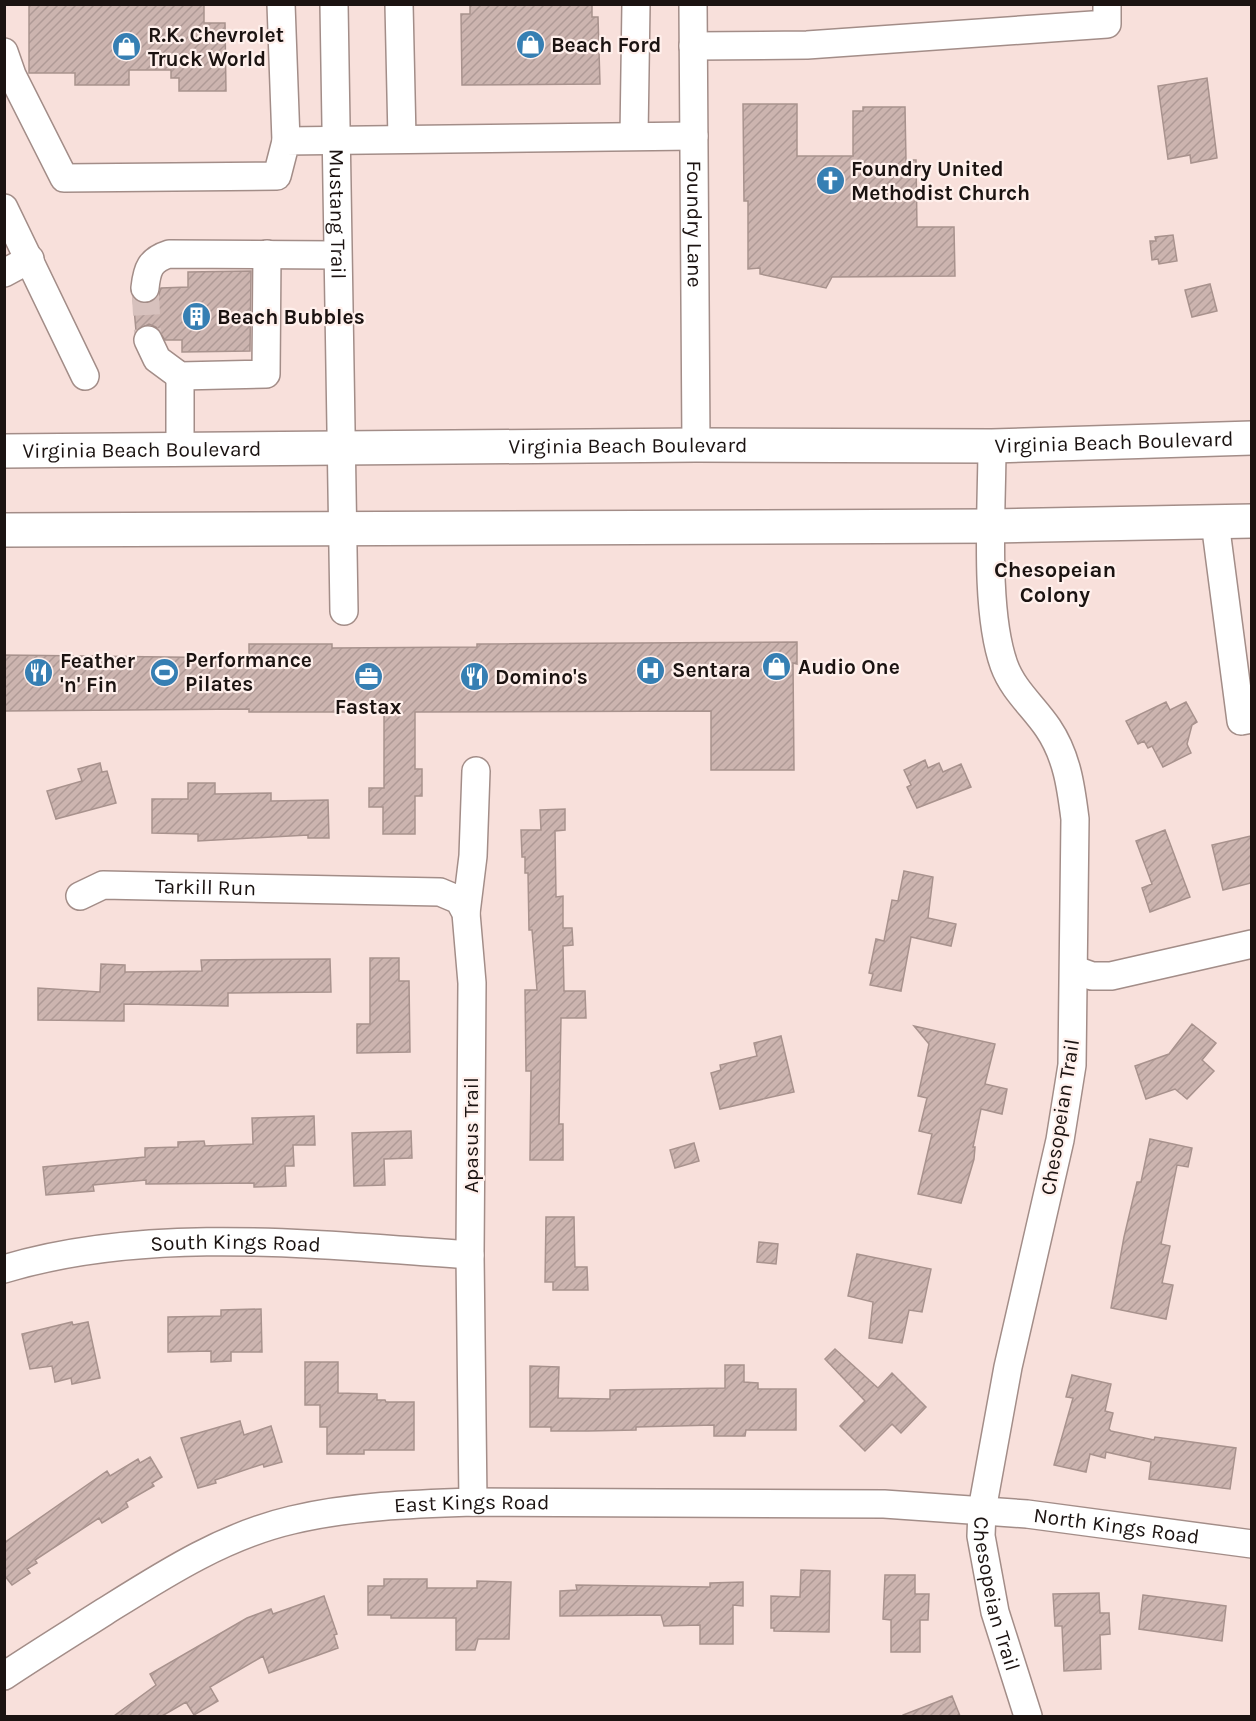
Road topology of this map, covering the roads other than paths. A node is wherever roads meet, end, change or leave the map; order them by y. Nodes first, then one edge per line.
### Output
1 (281, 4) edge
2 (334, 4) edge
3 (399, 4) edge
4 (636, 4) edge
5 (693, 4) edge
6 (1107, 4) edge
7 (693, 46) junction
8 (4, 52) edge
9 (694, 135) junction
10 (634, 136) junction
11 (402, 139) junction
12 (334, 140) junction
13 (285, 141) junction
14 (4, 208) edge
15 (267, 254) junction
16 (336, 255) junction
17 (30, 259) junction
18 (4, 273) edge
19 (145, 288) tunnel mouth
20 (148, 340) tunnel mouth
21 (85, 376) dead end
22 (180, 376) junction
23 (1251, 438) edge
24 (696, 445) junction
25 (992, 446) junction
26 (5, 447) edge
27 (339, 447) junction
28 (180, 450) junction
29 (1251, 521) edge
30 (1215, 522) junction
31 (992, 526) junction
32 (4, 530) edge
33 (343, 530) junction
34 (344, 611) dead end
35 (1240, 629) edge
36 (1251, 719) edge
37 (476, 771) dead end
38 (80, 896) dead end
39 (466, 913) junction
40 (1251, 944) edge
41 (1075, 970) junction
42 (470, 1255) junction
43 (4, 1269) edge
44 (473, 1502) junction
45 (982, 1510) junction
46 (1251, 1544) edge
47 (4, 1676) edge
48 (1028, 1716) edge

1 - 13 street
2 - 12 street, Mustang Trail
3 - 11 street
4 - 10 street
5 - 7 street, Foundry Lane
6 - 7 street
7 - 9 street, Foundry Lane
8 - 13 street
9 - 10 street
9 - 24 street, Foundry Lane
10 - 11 street
11 - 12 street
12 - 13 street
12 - 16 street, Mustang Trail
14 - 17 street
15 - 16 street
15 - 19 street
15 - 22 street
16 - 27 street, Mustang Trail
17 - 18 street
17 - 21 street
20 - 22 street
22 - 28 street
23 - 25 main road, Virginia Beach Boulevard
24 - 25 main road, Virginia Beach Boulevard
24 - 27 main road, Virginia Beach Boulevard
25 - 31 street, Chesopeian Trail
26 - 28 main road, Virginia Beach Boulevard
27 - 28 main road, Virginia Beach Boulevard
27 - 33 street, Mustang Trail
29 - 30 main road
30 - 31 main road
30 - 35 street
31 - 33 main road
31 - 41 street, Chesopeian Trail
32 - 33 main road
33 - 34 street, Mustang Trail
35 - 36 street
37 - 39 street, Apasus Trail
38 - 39 street, Tarkill Run
39 - 42 street, Apasus Trail
40 - 41 street
41 - 45 street, Chesopeian Trail
42 - 43 street, South Kings Road
42 - 44 street, Apasus Trail
44 - 45 street, East Kings Road
44 - 47 street, East Kings Road
45 - 46 street, North Kings Road
45 - 48 street, Chesopeian Trail

